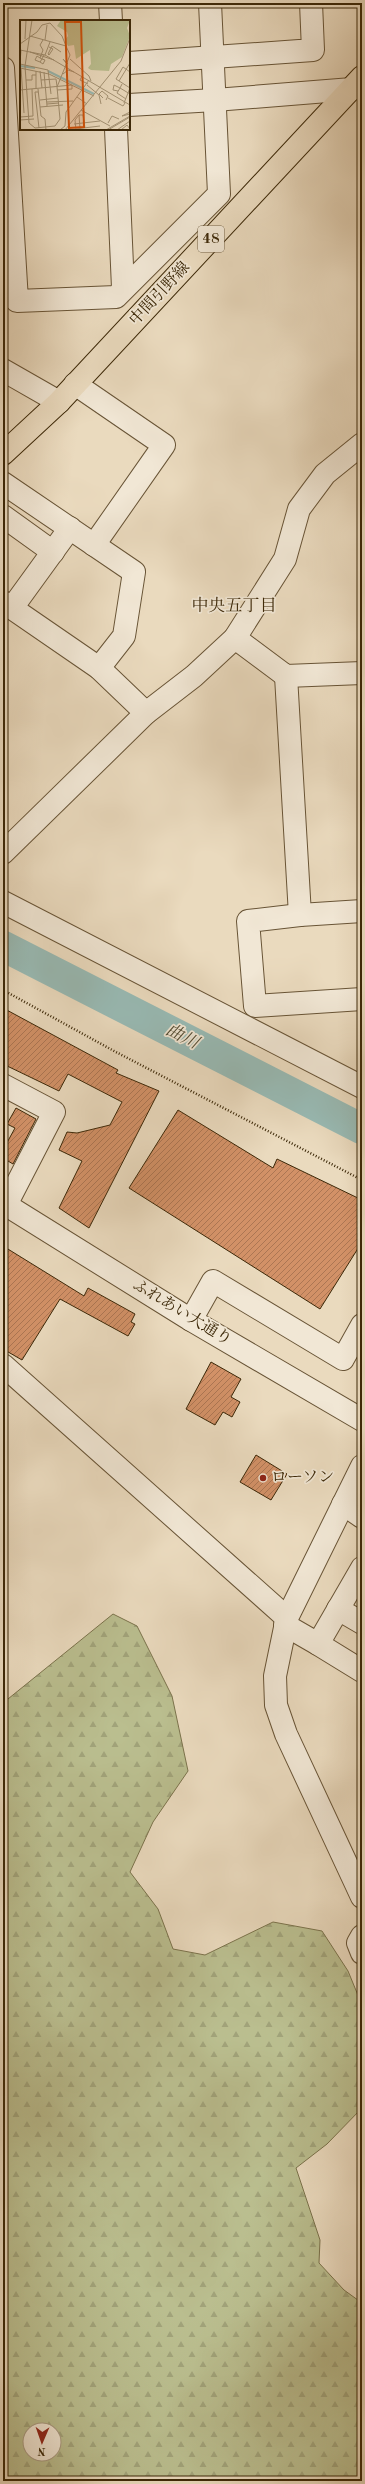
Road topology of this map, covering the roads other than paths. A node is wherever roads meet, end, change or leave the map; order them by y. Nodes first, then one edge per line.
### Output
1 (110, 3) edge
2 (210, 3) edge
3 (311, 3) edge
4 (111, 20) edge
5 (214, 58) junction
6 (130, 63) edge
7 (3, 68) edge
8 (357, 83) edge
9 (215, 100) junction
10 (130, 105) edge
11 (10, 111) edge
12 (116, 130) edge
13 (123, 288) junction
14 (3, 370) edge
15 (75, 384) junction
16 (59, 402) junction
17 (362, 444) edge
18 (3, 454) edge
19 (11, 489) edge
20 (3, 516) edge
21 (70, 528) junction
22 (94, 545) junction
23 (53, 552) junction
24 (8, 605) edge
25 (235, 638) junction
26 (98, 668) junction
27 (362, 673) edge
28 (286, 676) junction
29 (146, 713) junction
30 (3, 853) edge
31 (3, 902) edge
32 (362, 911) edge
33 (300, 915) junction
34 (362, 999) edge
35 (3, 1085) edge
36 (362, 1087) edge
37 (5, 1204) edge
38 (191, 1320) junction
39 (362, 1325) edge
40 (3, 1365) edge
41 (362, 1420) edge
42 (362, 1466) edge
43 (344, 1504) junction
44 (362, 1517) edge
45 (362, 1568) edge
46 (338, 1609) junction
47 (286, 1622) junction
48 (362, 1623) edge
49 (318, 1644) junction
50 (362, 1671) edge
51 (362, 1897) edge
52 (362, 1936) edge
53 (362, 1953) edge

1 - 4 street
2 - 5 street
3 - 5 street
5 - 6 street
5 - 9 street
7 - 11 street
8 - 9 street
8 - 15 main road, 中間引野線 / 48
9 - 10 street
9 - 13 street
11 - 13 street
12 - 13 street
14 - 16 street
15 - 16 main road, 中間引野線 / 48
15 - 22 street
16 - 18 main road, 中間引野線 / 48
17 - 25 street
19 - 20 street
19 - 21 street
20 - 23 street
21 - 22 street
21 - 23 street
22 - 26 street
23 - 24 street
24 - 26 street
25 - 28 street
25 - 29 street
26 - 29 street
27 - 28 street
28 - 33 street
29 - 30 street
31 - 36 street
32 - 33 street
33 - 34 street
35 - 37 street
37 - 38 street, ふれあい大通り
38 - 39 street
38 - 41 street, ふれあい大通り
40 - 47 street
42 - 43 street
43 - 44 street
43 - 47 street
45 - 46 street
46 - 48 street
46 - 49 street
47 - 49 street
47 - 51 street
49 - 50 street
52 - 53 street

